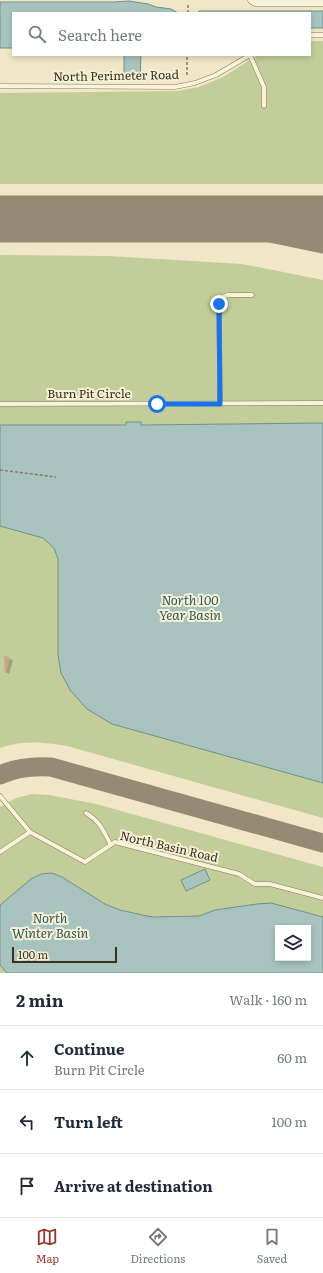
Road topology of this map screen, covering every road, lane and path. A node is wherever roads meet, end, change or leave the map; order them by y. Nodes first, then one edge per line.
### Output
1 (252, 0) edge
2 (323, 2) edge
3 (188, 4) dead end
4 (188, 12) edge
5 (311, 35) edge
6 (323, 35) edge
7 (187, 56) edge
8 (248, 56) edge
9 (250, 56) edge
10 (187, 75) dead end
11 (0, 86) edge
12 (264, 106) dead end
13 (252, 296) dead end
14 (323, 403) edge
15 (0, 404) edge
16 (220, 404) junction
17 (0, 470) edge
18 (56, 477) dead end
19 (0, 796) edge
20 (86, 813) dead end
21 (30, 832) junction
22 (111, 845) junction
23 (0, 852) edge
24 (323, 898) edge

1 - 2 street
3 - 4 path
5 - 6 lane
7 - 10 path
8 - 11 lane, North Perimeter Road
9 - 12 lane
13 - 16 lane
14 - 16 lane, Burn Pit Circle
15 - 16 lane, Burn Pit Circle
17 - 18 path
19 - 21 lane
20 - 22 lane
21 - 22 lane, North Basin Road
21 - 23 lane
22 - 24 lane, North Basin Road

